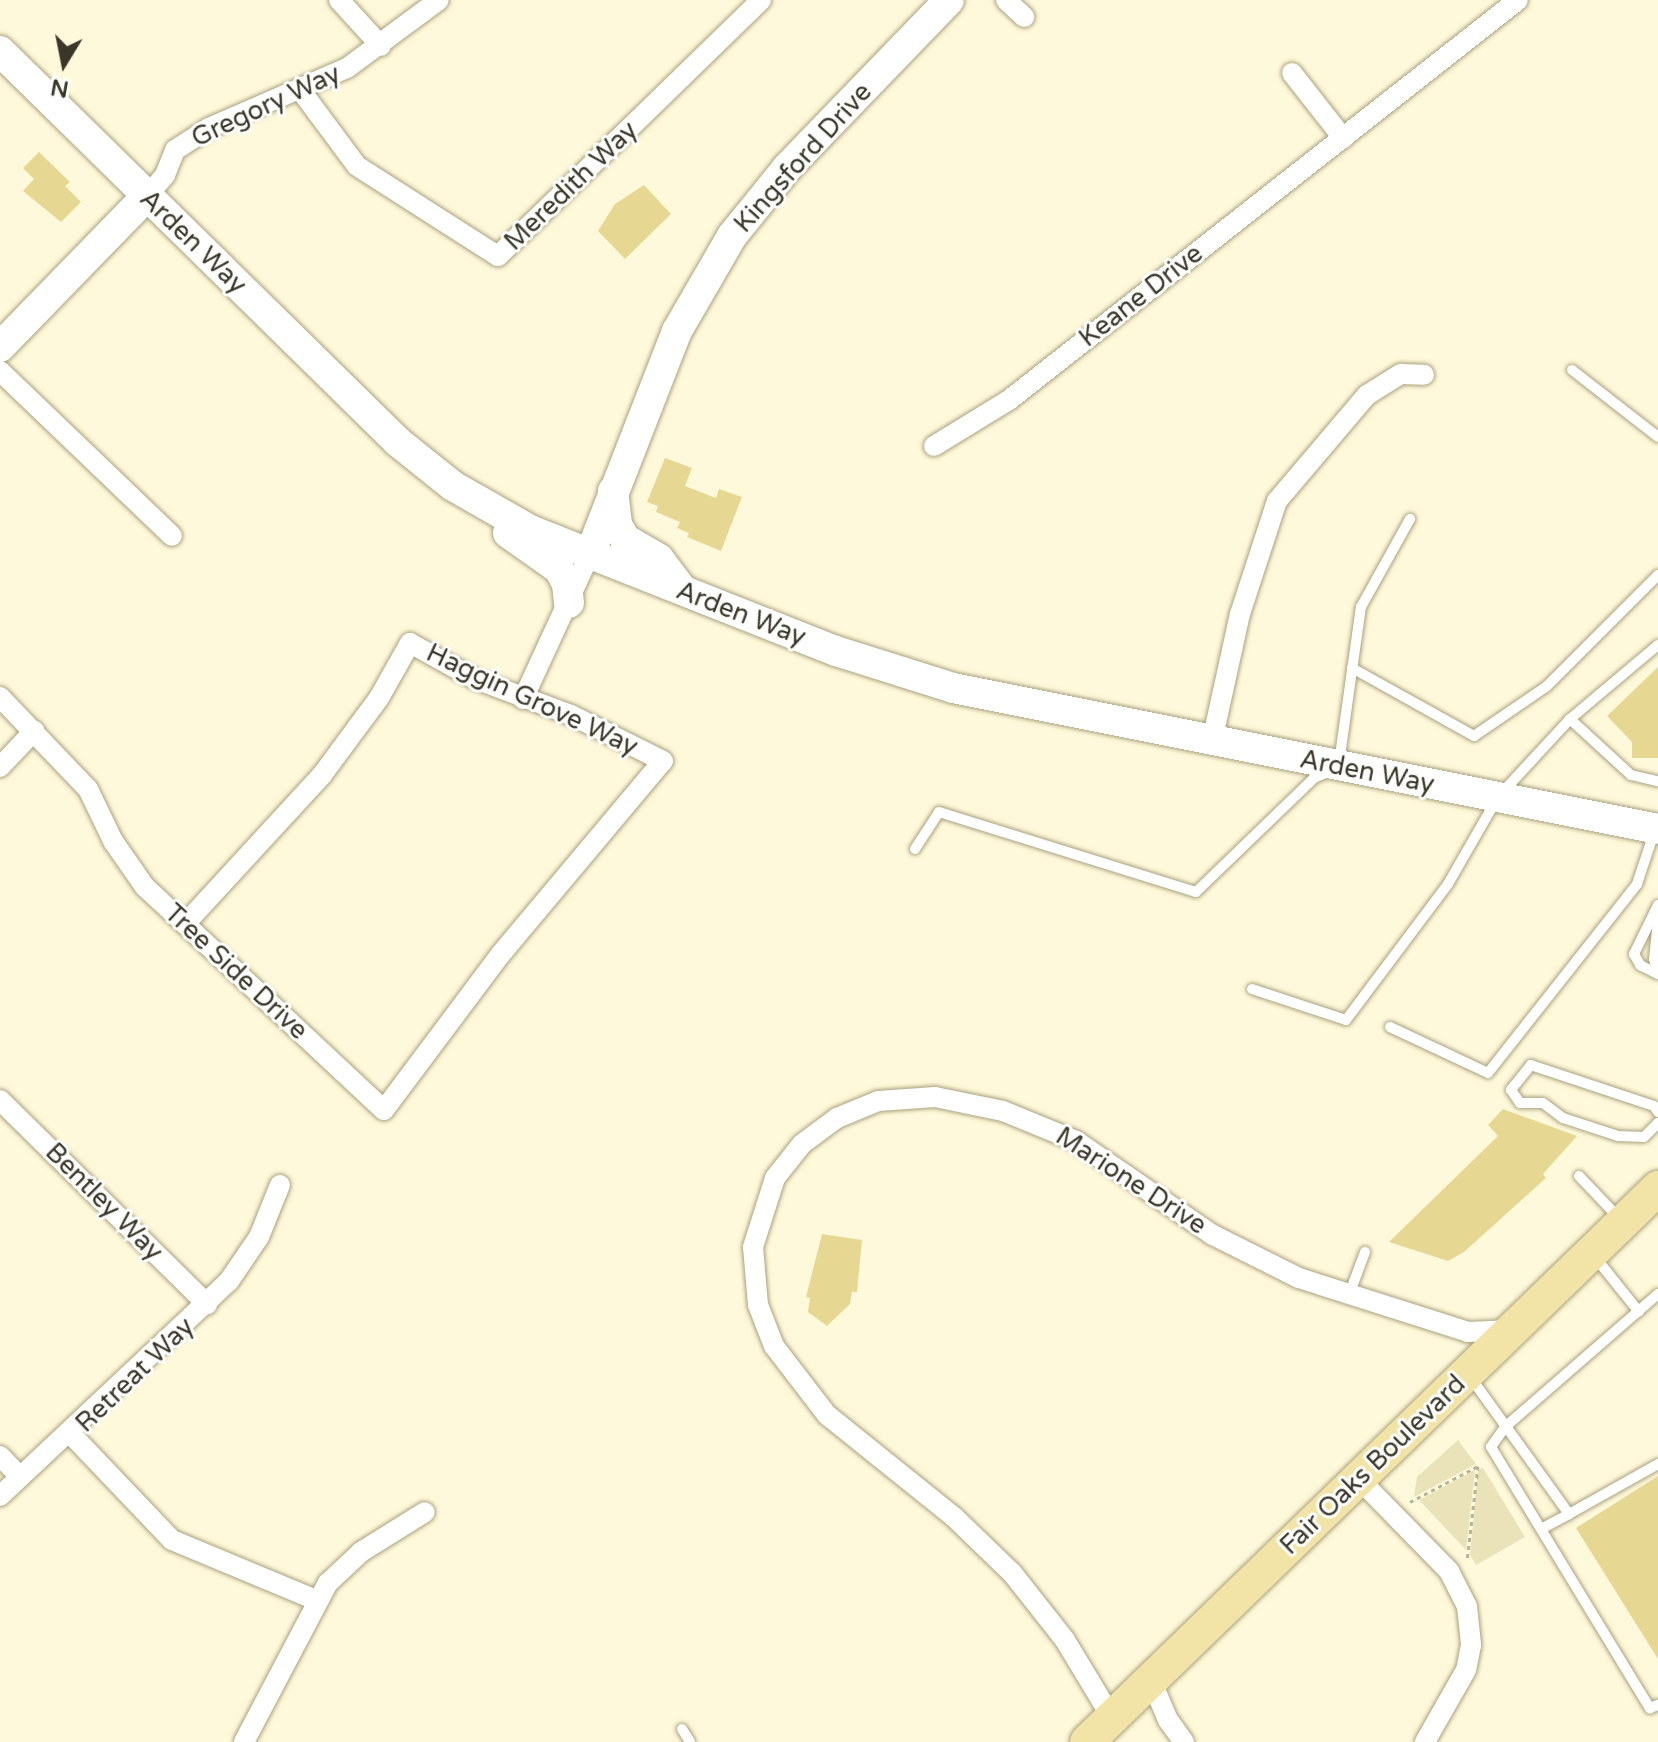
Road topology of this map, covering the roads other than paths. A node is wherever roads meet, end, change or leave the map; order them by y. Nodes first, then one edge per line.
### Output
1 (339, 0) edge
2 (439, 0) edge
3 (761, 0) edge
4 (949, 0) edge
5 (1006, 0) edge
6 (1518, 0) edge
7 (1024, 17) dead end
8 (381, 46) junction
9 (0, 51) edge
10 (1292, 73) dead end
11 (302, 92) junction
12 (1343, 138) junction
13 (147, 196) junction
14 (0, 347) edge
15 (1572, 370) dead end
16 (0, 371) edge
17 (1424, 375) dead end
18 (1658, 437) edge
19 (934, 446) dead end
20 (613, 491) junction
21 (475, 500) junction
22 (1410, 519) dead end
23 (172, 536) dead end
24 (590, 554) junction
25 (1658, 575) edge
26 (683, 591) junction
27 (569, 603) junction
28 (1658, 645) edge
29 (1352, 668) junction
30 (0, 697) edge
31 (523, 699) junction
32 (1570, 719) junction
33 (34, 731) junction
34 (1212, 741) junction
35 (0, 767) edge
36 (1339, 767) junction
37 (1658, 781) edge
38 (1498, 797) junction
39 (1657, 828) edge
40 (915, 849) dead end
41 (1658, 905) edge
42 (1658, 921) edge
43 (185, 924) junction
44 (1658, 973) edge
45 (1252, 989) dead end
46 (1390, 1027) dead end
47 (0, 1100) edge
48 (384, 1110) joint
49 (1658, 1112) edge
50 (1658, 1123) edge
51 (1579, 1176) dead end
52 (280, 1185) dead end
53 (1658, 1188) edge
54 (1623, 1223) junction
55 (1365, 1252) dead end
56 (1591, 1253) junction
57 (1658, 1294) edge
58 (1349, 1296) junction
59 (207, 1304) junction
60 (1639, 1312) junction
61 (1512, 1330) junction
62 (1468, 1373) junction
63 (1506, 1426) junction
64 (69, 1432) junction
65 (0, 1456) edge
66 (1658, 1464) edge
67 (20, 1477) junction
68 (1359, 1479) junction
69 (0, 1496) edge
70 (425, 1512) dead end
71 (1569, 1514) junction
72 (1541, 1529) junction
73 (316, 1600) junction
74 (1151, 1680) junction
75 (1658, 1705) edge
76 (1112, 1718) junction
77 (682, 1729) dead end
78 (244, 1742) edge
79 (690, 1742) edge
80 (1087, 1742) edge
81 (1184, 1742) edge
82 (1425, 1742) edge

1 - 8 street
2 - 8 street, Gregory Way
3 - 11 street, Meredith Way
4 - 20 street, Kingsford Drive
5 - 7 street
6 - 12 street, Keane Drive
8 - 11 street, Gregory Way
9 - 13 street, Arden Way
10 - 12 street
11 - 13 street, Gregory Way
12 - 19 street, Keane Drive
13 - 14 street
13 - 21 street, Arden Way
15 - 18 lane
16 - 23 street
17 - 34 street
20 - 24 street, Kingsford Drive
20 - 26 street
21 - 24 street, Arden Way
21 - 27 street
22 - 29 lane
24 - 26 street, Arden Way
24 - 27 street
25 - 29 lane
26 - 34 street, Arden Way
27 - 31 street
28 - 32 lane
29 - 36 lane
30 - 33 street, Tree Side Drive
31 - 43 street, Haggin Grove Way
31 - 48 street, Haggin Grove Way
32 - 37 lane
32 - 38 lane
33 - 35 street
33 - 43 street, Tree Side Drive
34 - 36 street, Arden Way
36 - 38 street, Arden Way
36 - 40 lane
38 - 39 street, Arden Way
38 - 45 lane
39 - 46 lane
41 - 44 lane
42 - 44 lane
43 - 48 street, Tree Side Drive
47 - 59 street, Bentley Way
49 - 50 lane
51 - 54 lane
52 - 59 street, Retreat Way
53 - 54 main road, Fair Oaks Boulevard
54 - 56 main road, Fair Oaks Boulevard
55 - 58 lane
56 - 60 lane
56 - 61 main road, Fair Oaks Boulevard
57 - 60 lane
58 - 61 street, Marione Drive
58 - 76 street, Marione Drive
59 - 64 street, Retreat Way
60 - 63 lane
61 - 62 main road, Fair Oaks Boulevard
62 - 63 lane
62 - 68 main road, Fair Oaks Boulevard
63 - 71 lane
63 - 72 lane
64 - 67 street
64 - 73 street, Retreat Way
65 - 67 street
66 - 71 lane
67 - 69 street
68 - 74 main road, Fair Oaks Boulevard
68 - 82 street
70 - 73 street
71 - 72 lane
72 - 75 lane
73 - 78 street
74 - 76 main road, Fair Oaks Boulevard
74 - 81 street
76 - 80 main road, Fair Oaks Boulevard
77 - 79 lane

